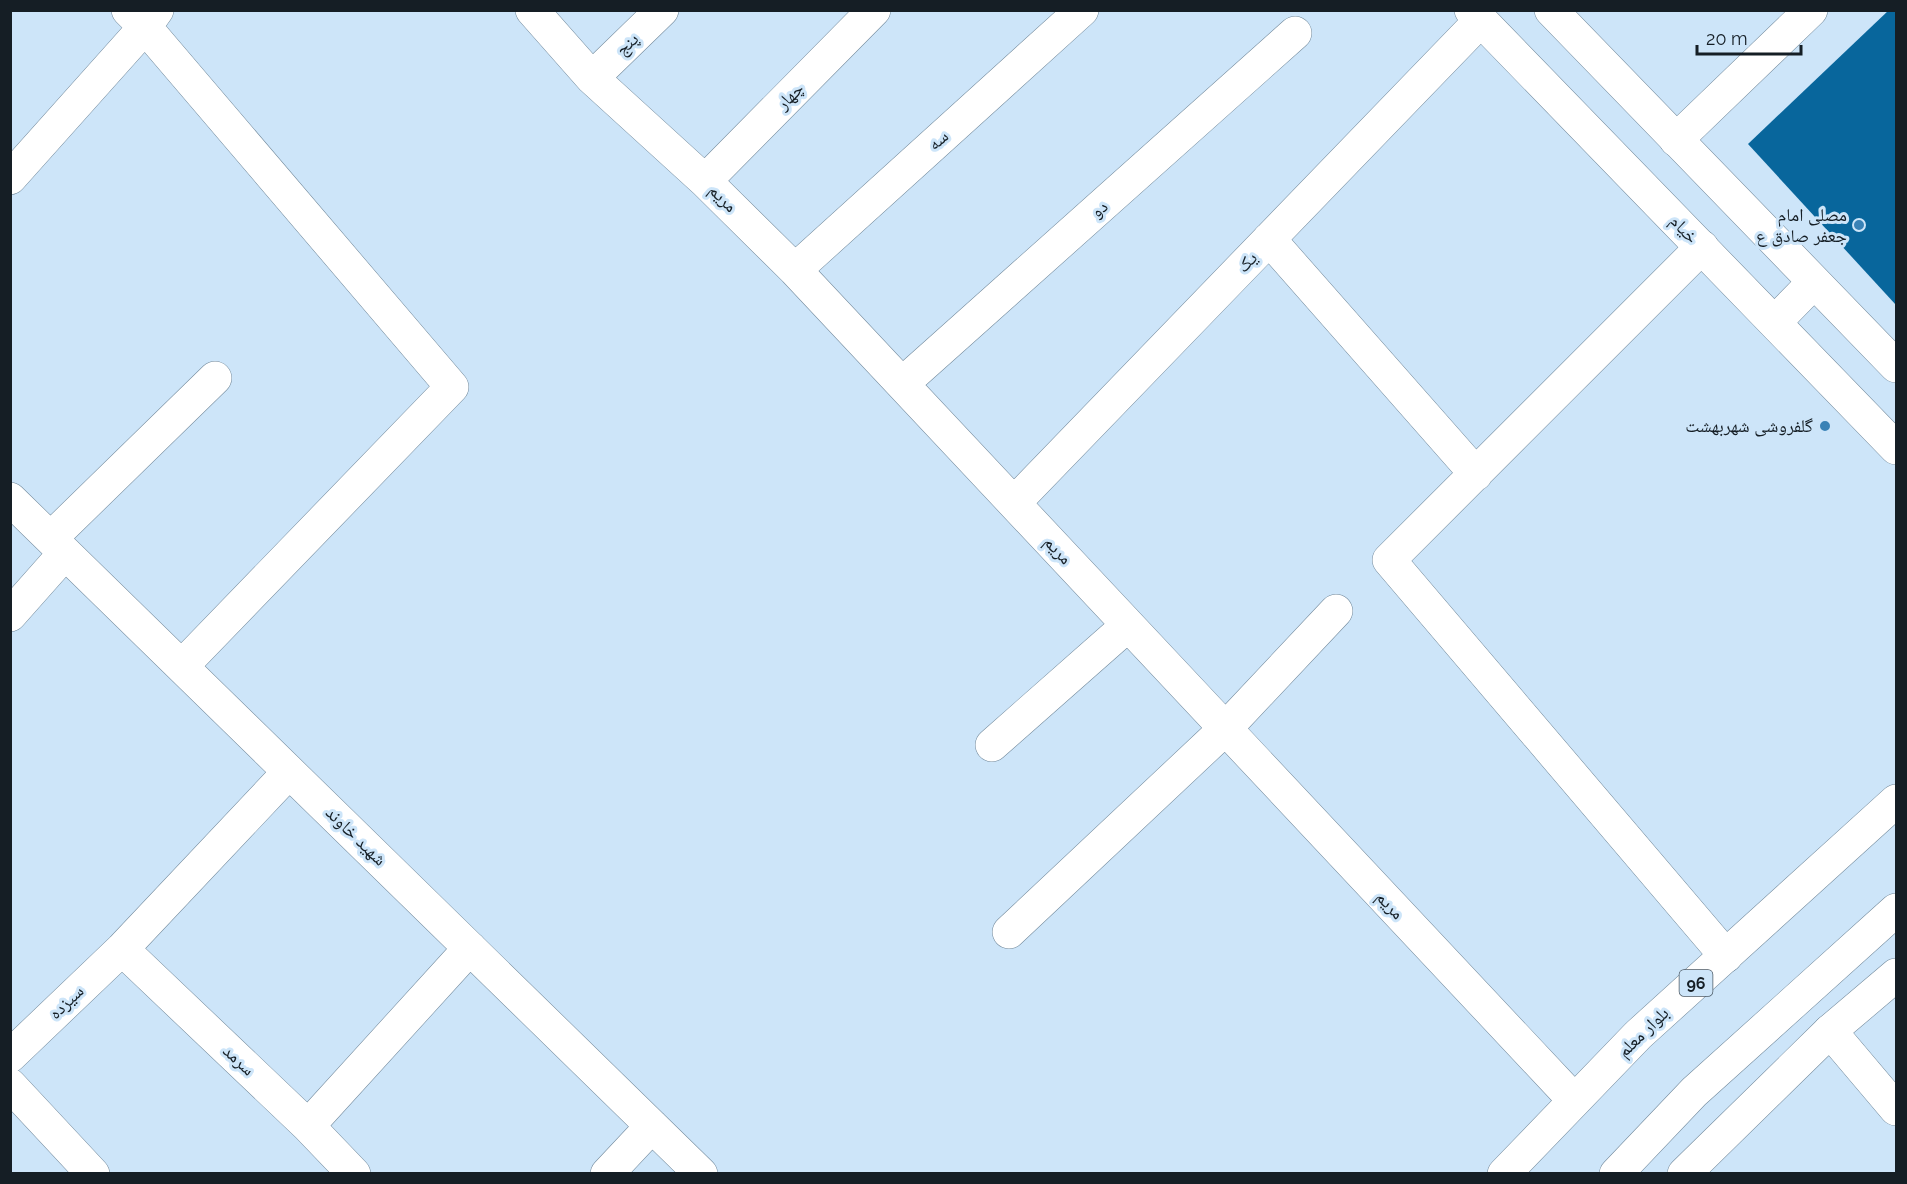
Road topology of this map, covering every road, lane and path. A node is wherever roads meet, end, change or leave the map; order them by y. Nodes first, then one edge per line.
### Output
1 (532, 10) edge
2 (662, 10) edge
3 (874, 10) edge
4 (1082, 10) edge
5 (1551, 10) edge
6 (1811, 10) edge
7 (1476, 15) edge
8 (143, 16) edge
9 (1295, 33) dead end
10 (592, 78) junction
11 (1676, 140) junction
12 (10, 178) edge
13 (705, 181) junction
14 (1269, 239) junction
15 (1702, 247) junction
16 (795, 270) junction
17 (1815, 282) junction
18 (1775, 322) junction
19 (1896, 366) edge
20 (215, 378) dead end
21 (902, 384) junction
22 (1896, 448) edge
23 (1476, 474) junction
24 (10, 499) edge
25 (1014, 503) junction
26 (58, 545) junction
27 (1336, 611) dead end
28 (10, 615) edge
29 (1128, 625) junction
30 (182, 666) junction
31 (1225, 729) junction
32 (992, 745) dead end
33 (289, 772) junction
34 (1896, 801) edge
35 (1896, 910) edge
36 (1009, 932) dead end
37 (470, 948) junction
38 (122, 949) junction
39 (1726, 956) junction
40 (1896, 975) edge
41 (1830, 1031) junction
42 (10, 1056) edge
43 (10, 1085) edge
44 (1574, 1100) junction
45 (1896, 1109) edge
46 (308, 1126) junction
47 (652, 1126) junction
48 (93, 1173) edge
49 (354, 1173) edge
50 (607, 1173) edge
51 (701, 1173) edge
52 (1504, 1173) edge
53 (1616, 1173) edge
54 (1684, 1173) edge

1 - 10 main road, مریم
2 - 10 main road, پنج
3 - 13 main road, چهار
4 - 16 main road, سه
5 - 11 main road
6 - 11 main road
7 - 14 main road, یک
7 - 15 main road, خیام
8 - 12 main road
8 - 30 main road
9 - 21 main road, دو
10 - 13 main road, مریم
11 - 17 main road
13 - 16 main road, مریم
14 - 23 main road
14 - 25 main road, یک
15 - 18 main road, خیام
15 - 23 main road
16 - 21 main road, مریم
17 - 18 main road
17 - 19 main road
18 - 22 main road, خیام
20 - 26 main road
21 - 25 main road, مریم
23 - 39 main road
24 - 26 main road, شهید خاوند
25 - 29 main road, مریم
26 - 28 main road
26 - 30 main road, شهید خاوند
27 - 31 main road
29 - 31 main road, مریم
29 - 32 main road
30 - 33 main road, شهید خاوند
31 - 36 main road
31 - 44 main road, مریم
33 - 37 main road, شهید خاوند
33 - 38 main road, سیزده
34 - 39 main road, بلوار معلم / 96
35 - 53 main road
37 - 46 main road
37 - 47 main road, شهید خاوند
38 - 42 main road, سیزده
38 - 46 main road, سرمد
39 - 44 main road, بلوار معلم / 96
40 - 41 main road
41 - 45 main road
41 - 54 main road
43 - 48 main road
44 - 52 main road, بلوار معلم / 96
46 - 49 main road, سرمد
47 - 50 main road
47 - 51 main road, شهید خاوند

